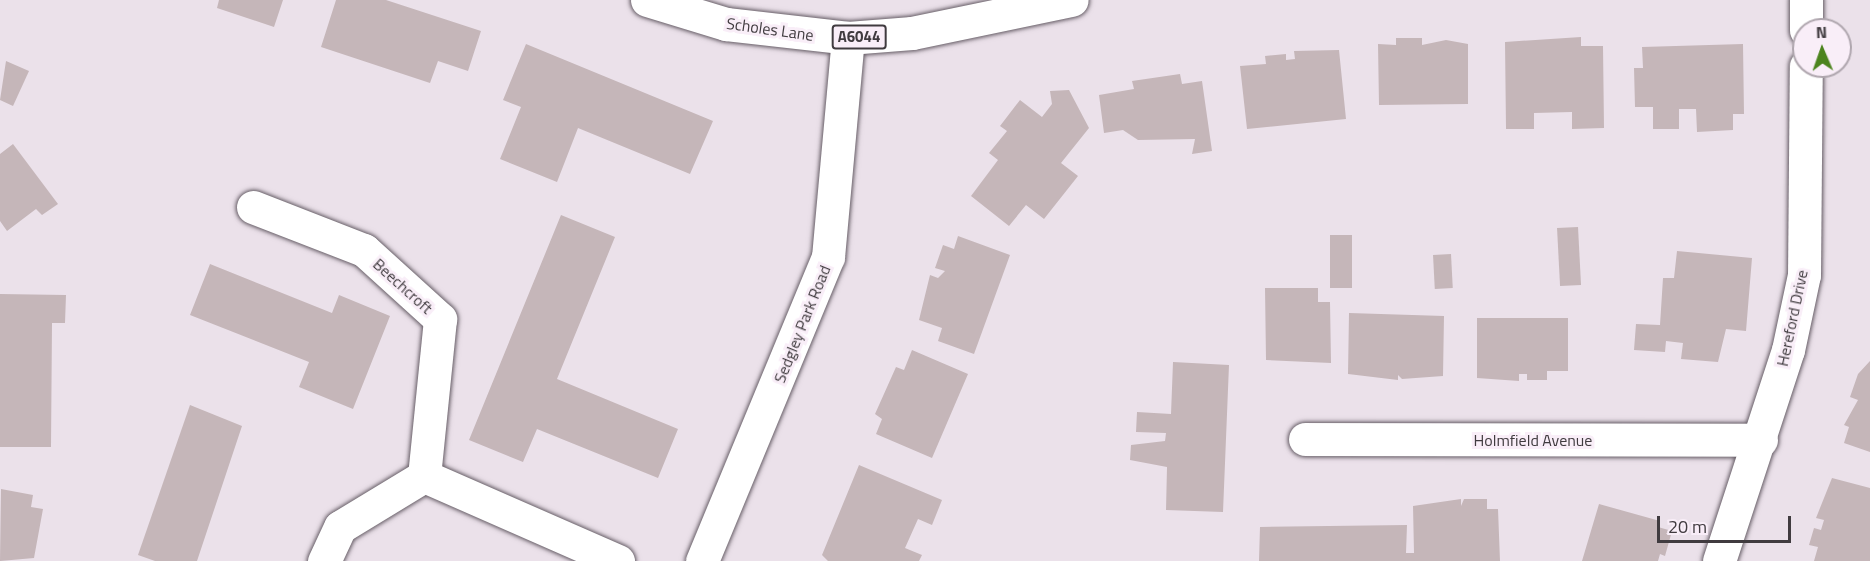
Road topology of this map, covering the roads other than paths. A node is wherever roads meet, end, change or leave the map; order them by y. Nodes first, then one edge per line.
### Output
1 (647, 0) edge
2 (1072, 0) edge
3 (1806, 0) edge
4 (1806, 18) edge
5 (848, 38) junction
6 (1806, 78) edge
7 (253, 207) dead end
8 (1305, 439) dead end
9 (1761, 440) junction
10 (424, 476) junction
11 (324, 561) edge
12 (618, 561) edge
13 (702, 561) edge
14 (1719, 561) edge

1 - 5 street, Scholes Lane / A6044
2 - 5 street, Scholes Lane / A6044
3 - 4 street
5 - 13 street, Sedgley Park Road
6 - 9 street, Hereford Drive
7 - 10 street, Beechcroft
8 - 9 street, Holmfield Avenue
9 - 14 street, Hereford Drive
10 - 11 street
10 - 12 street

